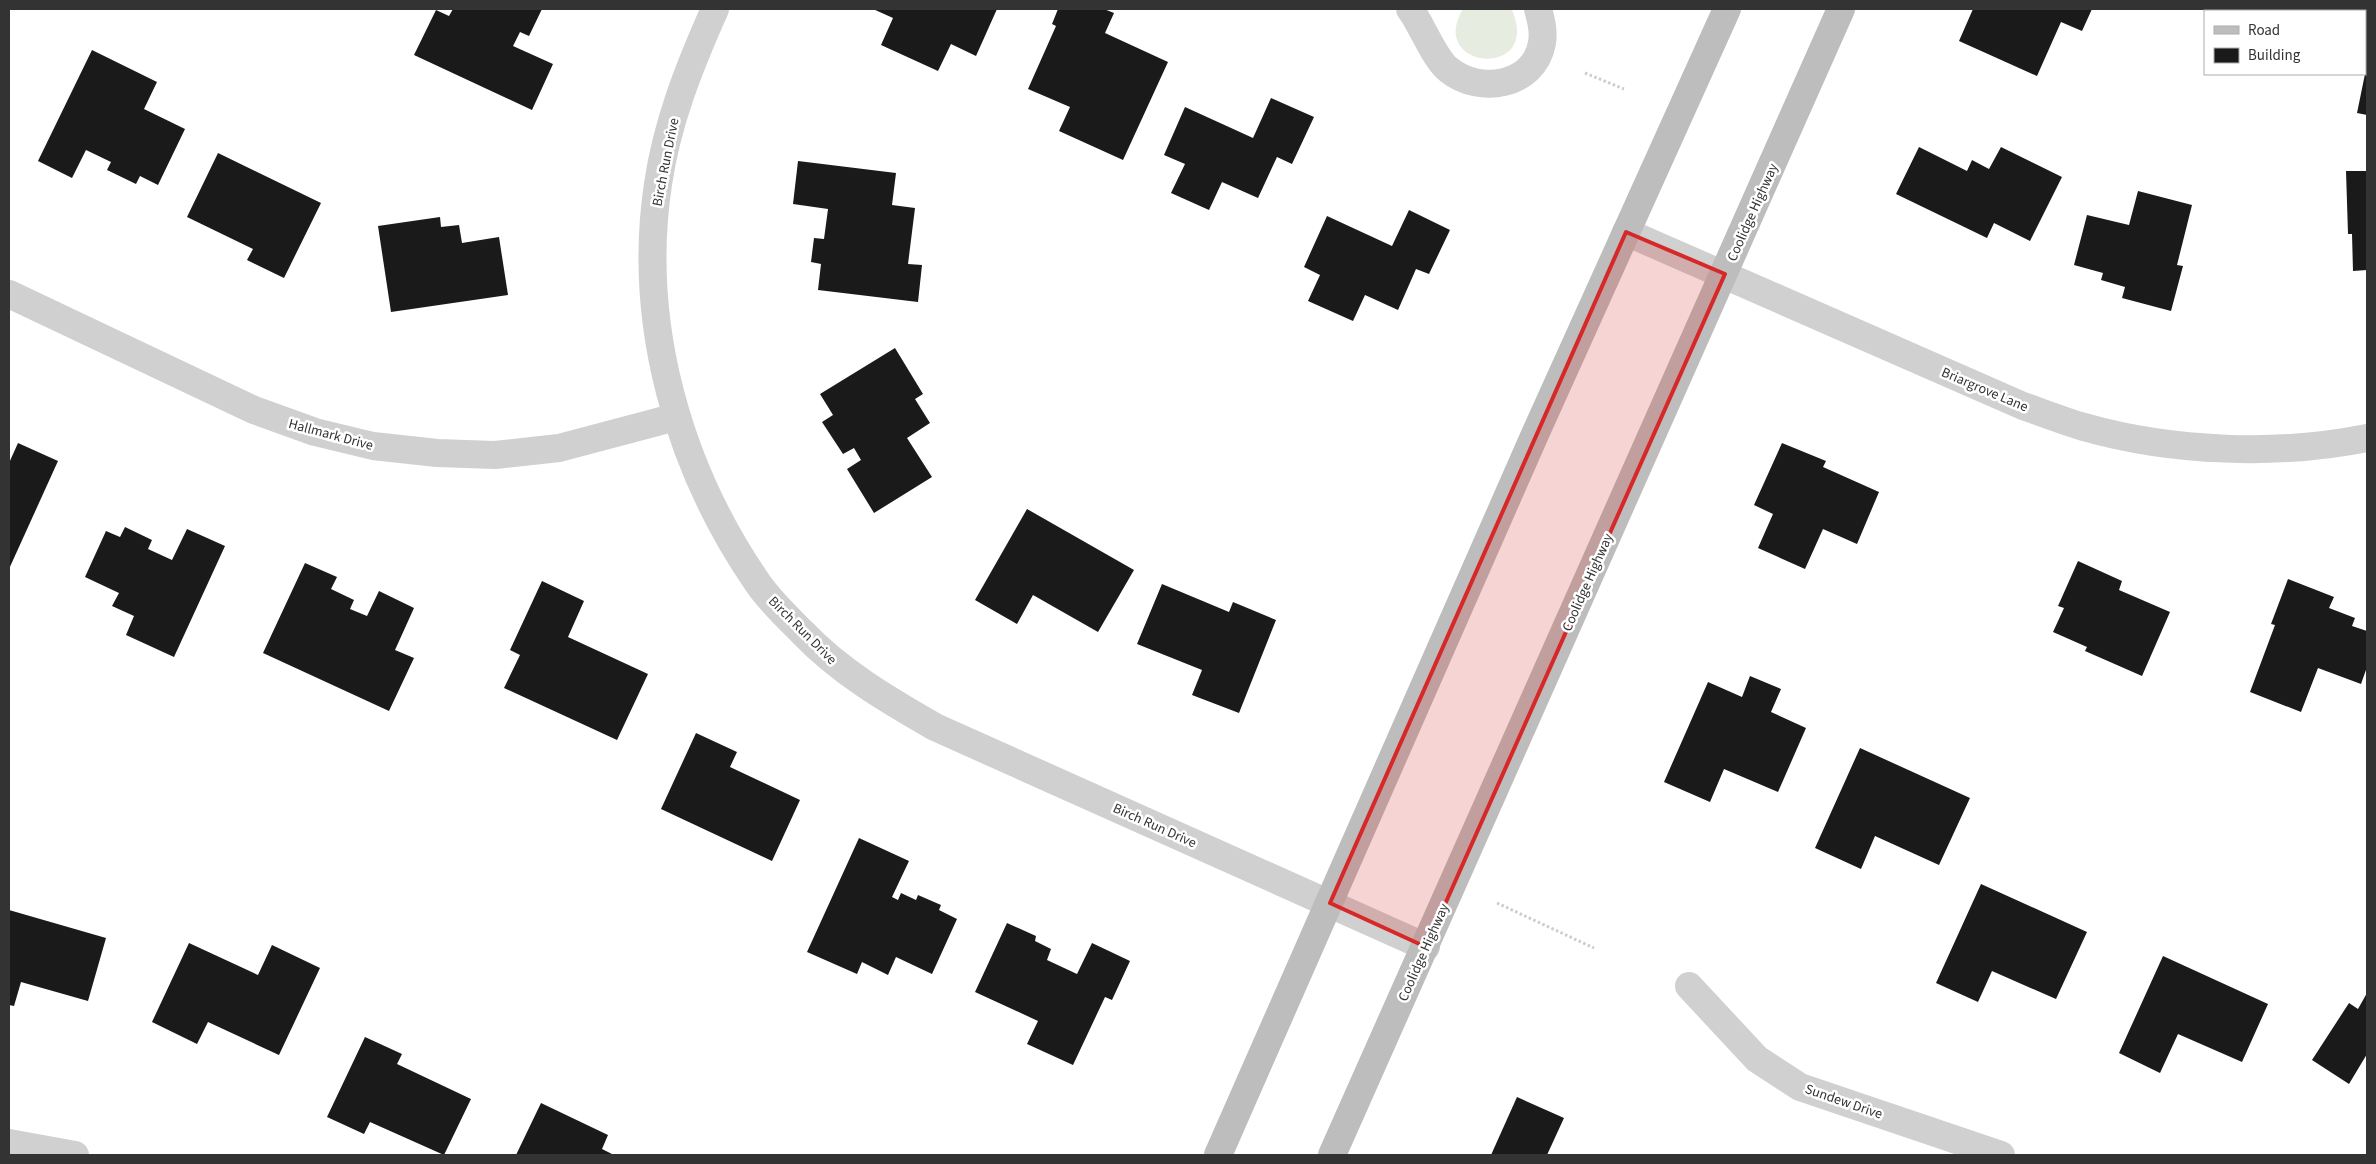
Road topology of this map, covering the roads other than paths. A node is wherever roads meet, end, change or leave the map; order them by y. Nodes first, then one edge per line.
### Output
1 (715, 9) edge
2 (1410, 9) edge
3 (1538, 9) edge
4 (1727, 9) edge
5 (1841, 9) edge
6 (1626, 232) junction
7 (1725, 274) junction
8 (9, 294) edge
9 (676, 417) junction
10 (2367, 438) edge
11 (1330, 903) junction
12 (1426, 947) junction
13 (1689, 986) dead end
14 (9, 1143) edge
15 (76, 1155) edge
16 (1218, 1155) edge
17 (1332, 1155) edge
18 (2001, 1155) edge

1 - 9 street, Birch Run Drive
2 - 3 street
4 - 6 main road
5 - 7 main road, Coolidge Highway
6 - 7 street, Briargrove Lane
6 - 11 main road
7 - 10 street, Briargrove Lane
7 - 12 main road, Coolidge Highway
8 - 9 street, Hallmark Drive
9 - 11 street, Birch Run Drive
11 - 12 street, Birch Run Drive
11 - 16 main road
12 - 17 main road, Coolidge Highway
13 - 18 street, Sundew Drive
14 - 15 street

